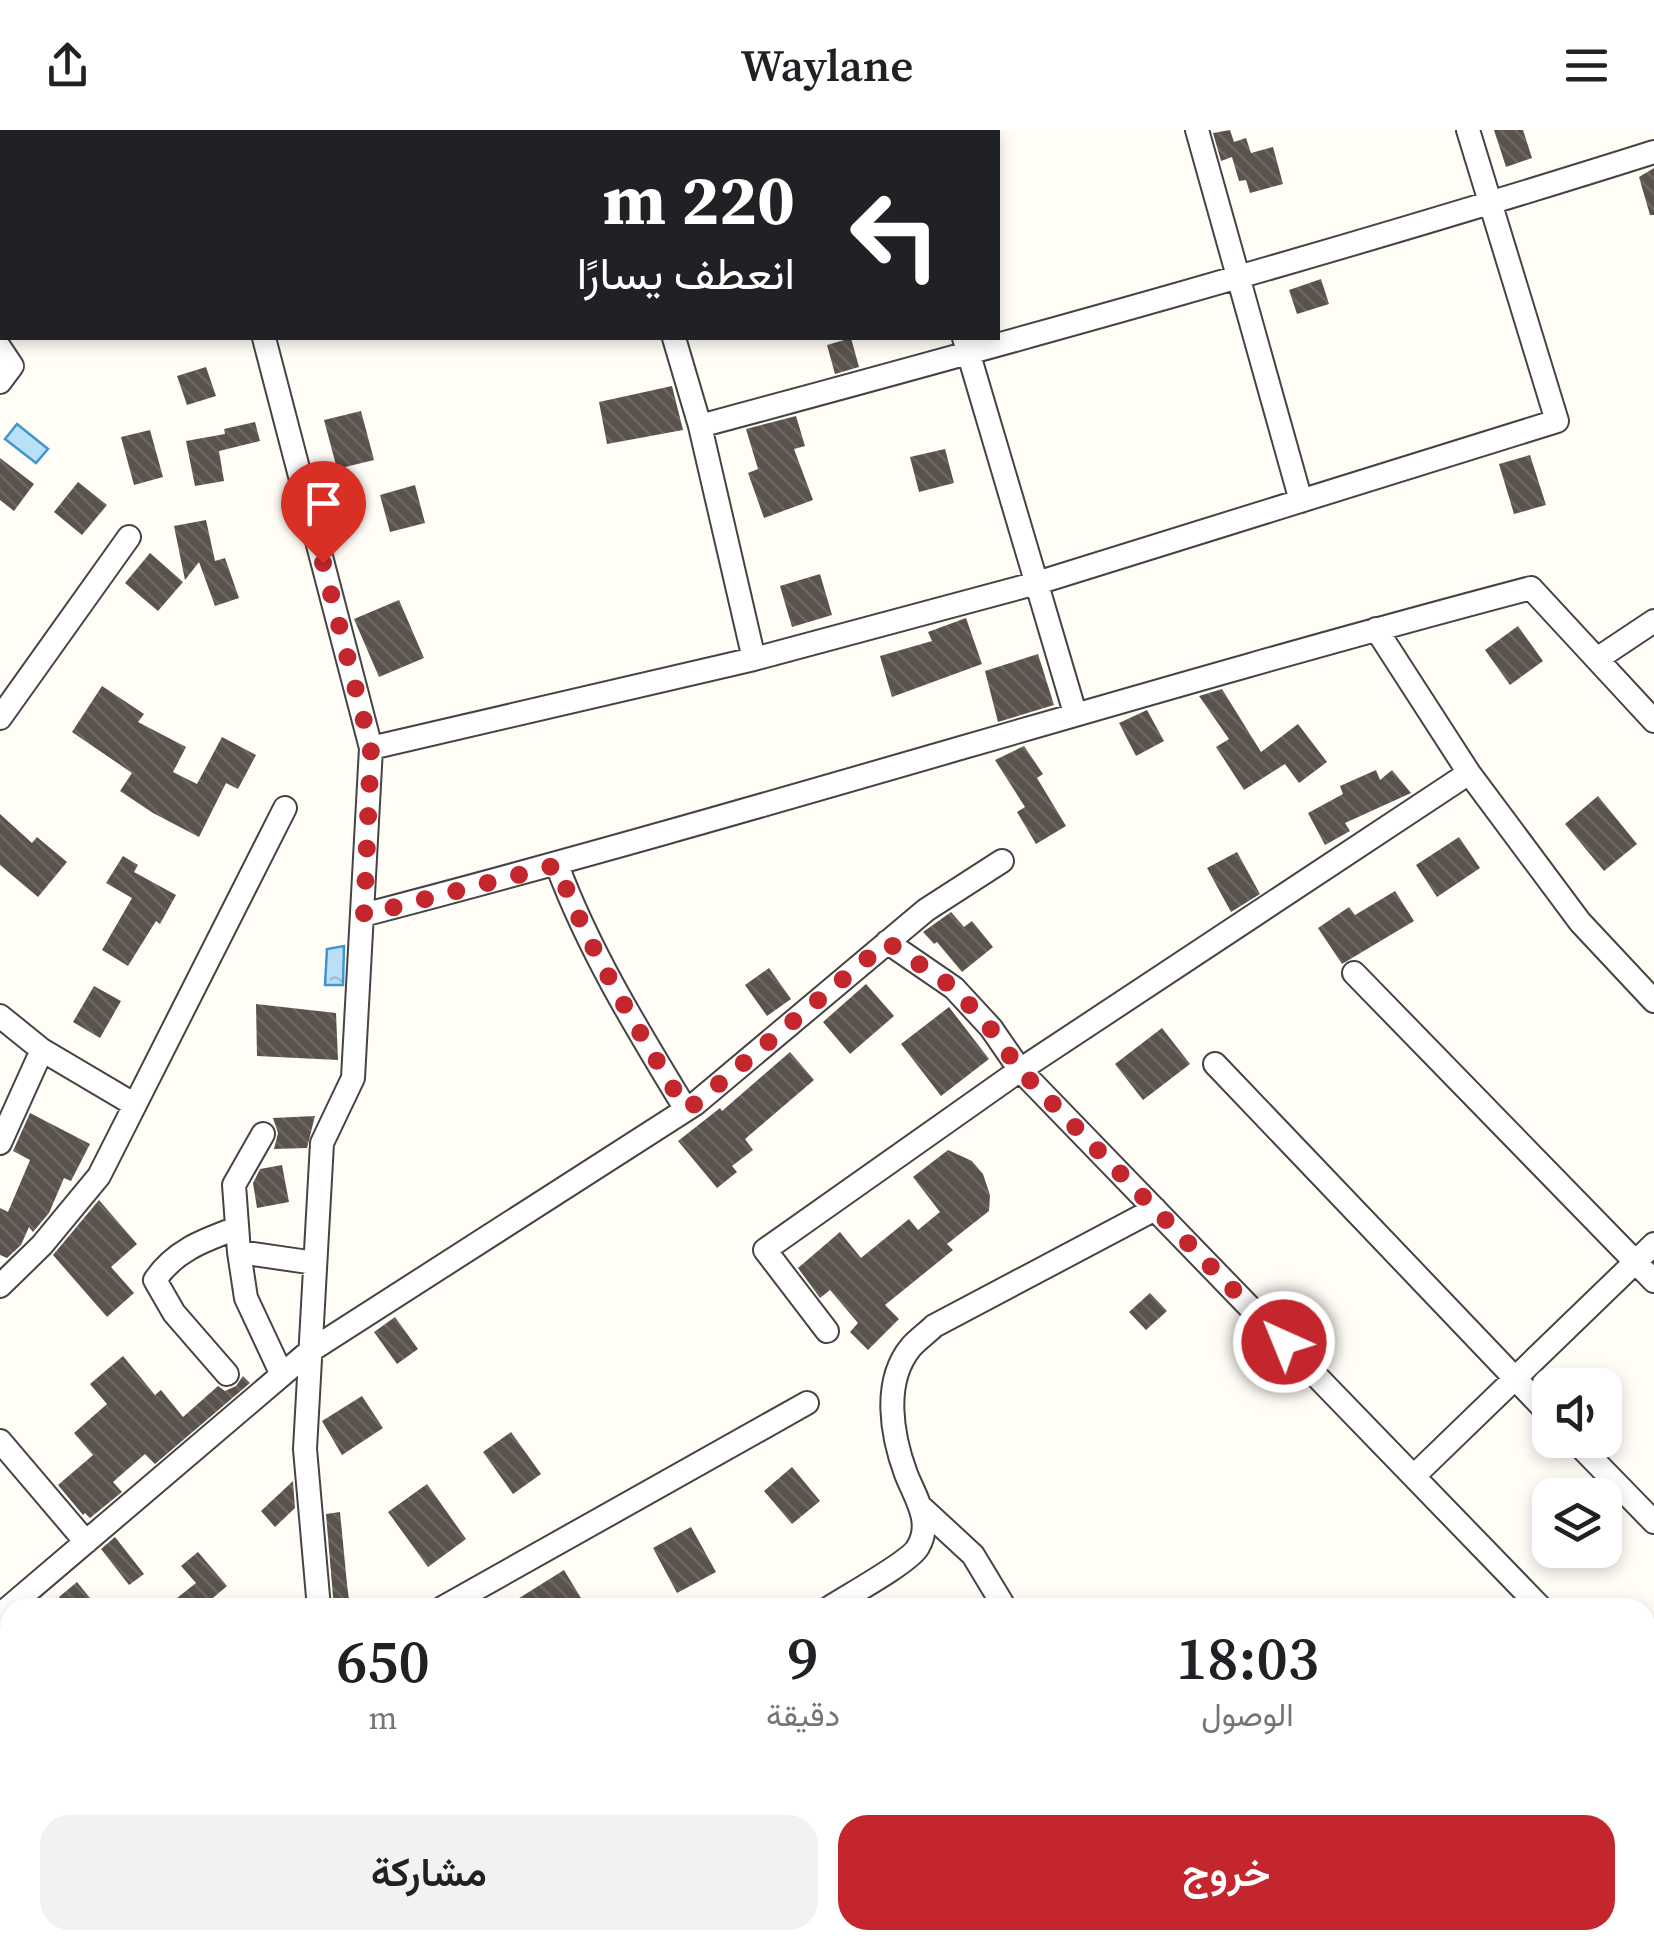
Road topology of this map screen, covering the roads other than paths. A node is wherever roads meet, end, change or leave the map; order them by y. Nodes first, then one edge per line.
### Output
1 (1197, 130) edge
2 (1468, 130) edge
3 (1654, 152) edge
4 (1490, 204) junction
5 (1238, 276) junction
6 (1000, 337) edge
7 (265, 340) edge
8 (675, 340) edge
9 (966, 346) edge
10 (0, 348) edge
11 (0, 382) edge
12 (700, 426) junction
13 (1301, 500) junction
14 (129, 536) dead end
15 (1037, 583) junction
16 (1654, 621) edge
17 (1376, 629) junction
18 (754, 659) junction
19 (1596, 659) junction
20 (1075, 713) junction
21 (0, 718) edge
22 (1654, 721) edge
23 (371, 748) junction
24 (1469, 773) junction
25 (285, 808) dead end
26 (1002, 861) dead end
27 (557, 865) junction
28 (364, 915) junction
29 (887, 942) junction
30 (1354, 974) dead end
31 (1654, 1001) edge
32 (0, 1016) edge
33 (42, 1050) junction
34 (1215, 1064) dead end
35 (1020, 1070) junction
36 (135, 1105) junction
37 (685, 1108) junction
38 (263, 1134) dead end
39 (0, 1142) edge
40 (1155, 1209) junction
41 (237, 1228) junction
42 (1654, 1244) edge
43 (239, 1252) junction
44 (1636, 1262) junction
45 (316, 1263) junction
46 (1654, 1281) edge
47 (0, 1286) edge
48 (827, 1330) dead end
49 (310, 1351) junction
50 (227, 1374) dead end
51 (282, 1375) junction
52 (1515, 1379) junction
53 (1532, 1396) edge
54 (807, 1403) dead end
55 (0, 1442) edge
56 (1592, 1458) edge
57 (1414, 1476) junction
58 (920, 1506) junction
59 (1654, 1522) edge
60 (86, 1542) junction
61 (20, 1598) edge
62 (318, 1598) edge
63 (460, 1598) edge
64 (844, 1598) edge
65 (999, 1598) edge
66 (1532, 1598) edge

1 - 5 street
2 - 4 street
3 - 4 street
4 - 5 street
4 - 13 street
5 - 6 street
5 - 13 street
7 - 23 street
8 - 12 street
9 - 12 street
9 - 15 street
10 - 11 street
12 - 18 street
13 - 15 street
14 - 21 street
15 - 18 street
15 - 20 street
16 - 19 street
17 - 19 street
17 - 20 street
17 - 24 street
18 - 23 street
19 - 22 street
20 - 27 street
23 - 28 street
24 - 31 street
24 - 35 street
25 - 36 street
26 - 29 street
27 - 28 street
27 - 37 street
28 - 45 street
29 - 35 street
29 - 37 street
30 - 44 street
32 - 33 street
33 - 36 street
33 - 39 street
34 - 52 street
35 - 40 street
35 - 48 street
36 - 47 street
37 - 49 street
38 - 41 street
40 - 57 street
40 - 58 street
41 - 43 street
41 - 50 street
42 - 44 street
43 - 45 street
43 - 51 street
44 - 46 street
44 - 52 street
45 - 49 street
49 - 51 street
49 - 62 street
51 - 60 street
52 - 53 street
52 - 57 street
54 - 63 street
55 - 60 street
56 - 59 street
57 - 66 street
58 - 64 street
58 - 65 street
60 - 61 street

